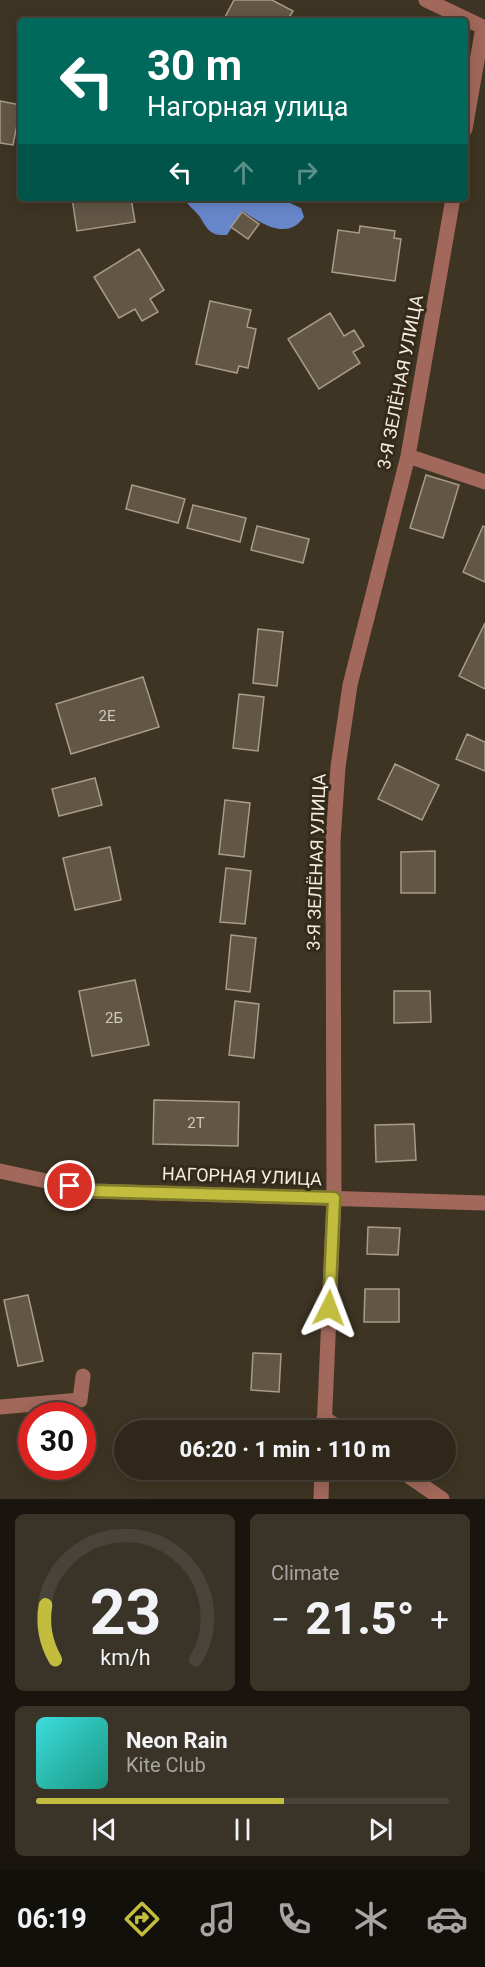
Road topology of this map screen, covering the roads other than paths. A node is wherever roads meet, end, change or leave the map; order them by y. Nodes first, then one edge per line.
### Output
1 (426, 0) edge
2 (465, 18) edge
3 (468, 20) edge
4 (484, 27) edge
5 (468, 113) edge
6 (452, 201) edge
7 (408, 456) junction
8 (485, 482) edge
9 (0, 1171) edge
10 (334, 1198) junction
11 (485, 1203) edge
12 (83, 1376) dead end
13 (0, 1407) edge
14 (324, 1420) edge
15 (322, 1480) edge
16 (414, 1480) edge
17 (321, 1499) edge
18 (442, 1499) edge

1 - 2 street
3 - 4 street
4 - 5 street
6 - 7 street, 3-Я ЗЕЛЁНАЯ УЛИЦА
7 - 8 street
7 - 10 street, 3-Я ЗЕЛЁНАЯ УЛИЦА
9 - 10 street, НАГОРНАЯ УЛИЦА
10 - 11 street, НАГОРНАЯ УЛИЦА
10 - 14 street, 3-Я ЗЕЛЁНАЯ УЛИЦА
12 - 13 street
15 - 17 street
16 - 18 street

